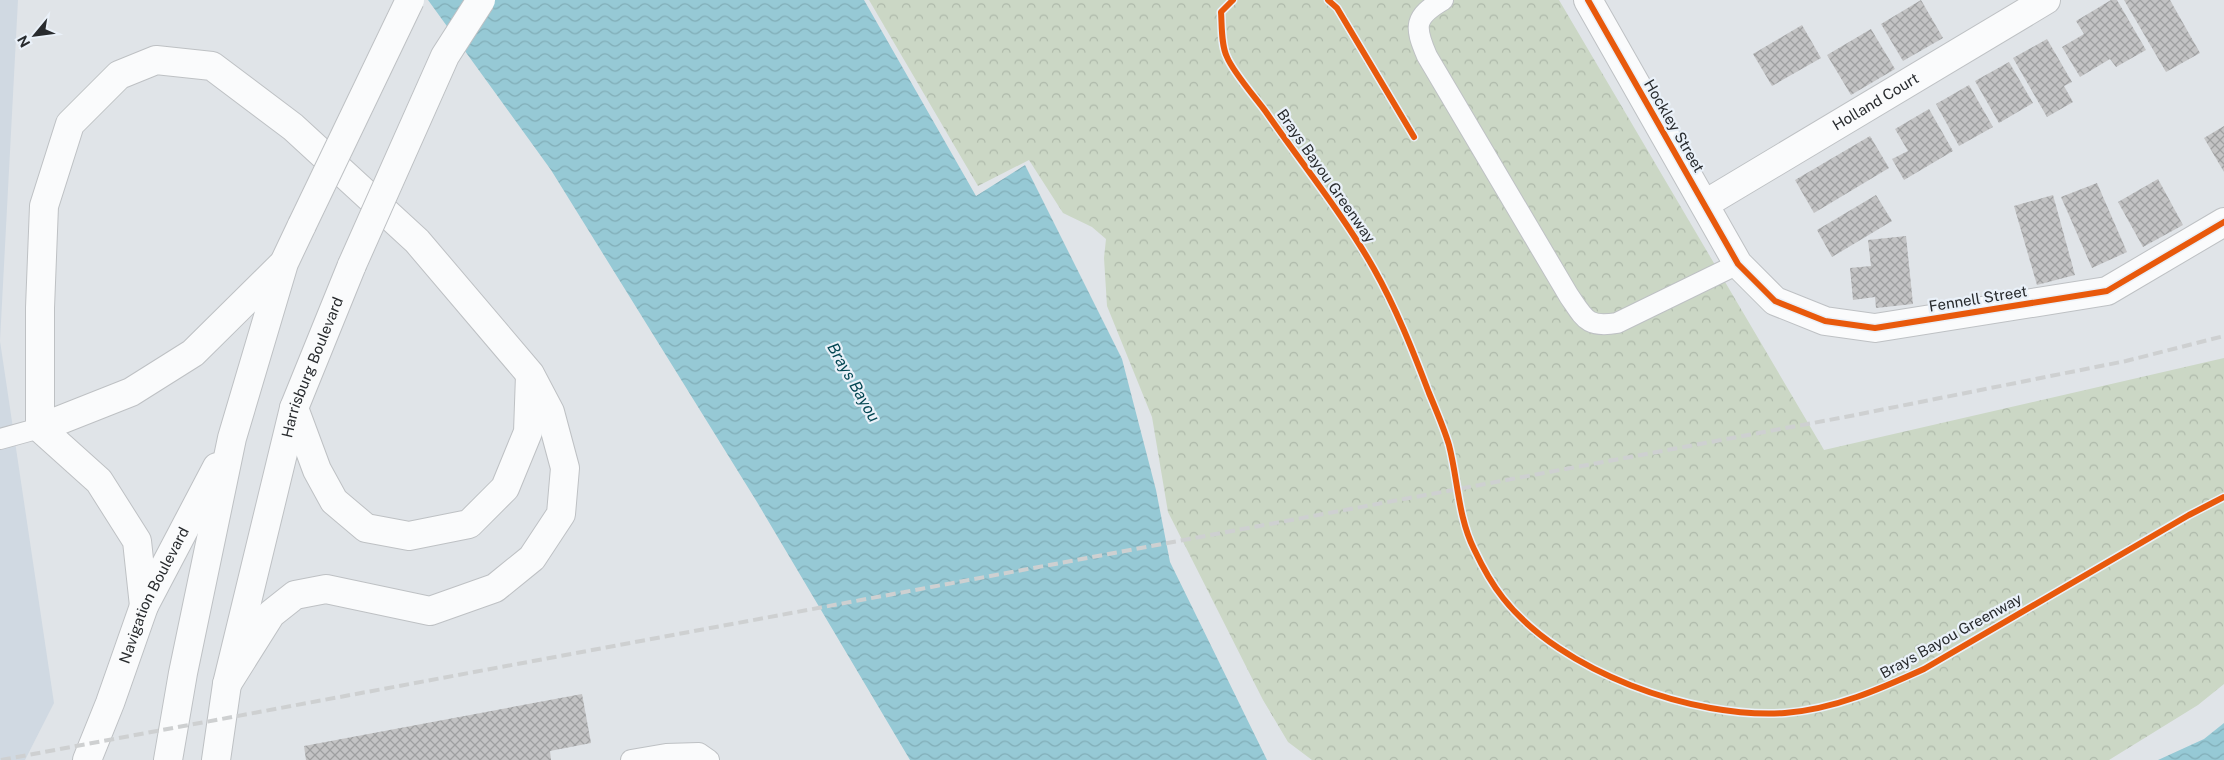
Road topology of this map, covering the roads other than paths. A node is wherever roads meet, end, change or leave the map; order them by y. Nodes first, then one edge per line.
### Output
1 (410, 0) edge
2 (480, 0) edge
3 (1443, 0) edge
4 (1588, 0) edge
5 (2046, 0) edge
6 (1705, 204) junction
7 (2224, 222) edge
8 (284, 263) junction
9 (1738, 264) junction
10 (530, 374) junction
11 (294, 408) junction
12 (40, 428) junction
13 (232, 438) junction
14 (0, 439) edge
15 (144, 606) junction
16 (227, 684) junction
17 (87, 760) edge
18 (168, 760) edge
19 (216, 760) edge
20 (631, 760) edge
21 (709, 760) edge

1 - 8 main road, bridge
2 - 11 main road, Harrisburg Boulevard, bridge
3 - 9 lane
4 - 6 main road, Hockley Street
5 - 6 main road, Holland Court
6 - 9 main road, Hockley Street
7 - 9 main road, Fennell Street
8 - 12 main road
8 - 13 main road
10 - 11 main road
10 - 12 main road
10 - 16 main road
11 - 16 main road, Harrisburg Boulevard
12 - 14 lane
12 - 15 main road
13 - 15 main road, Navigation Boulevard
13 - 18 main road
15 - 17 main road, Navigation Boulevard
16 - 19 main road, Harrisburg Boulevard
20 - 21 lane

